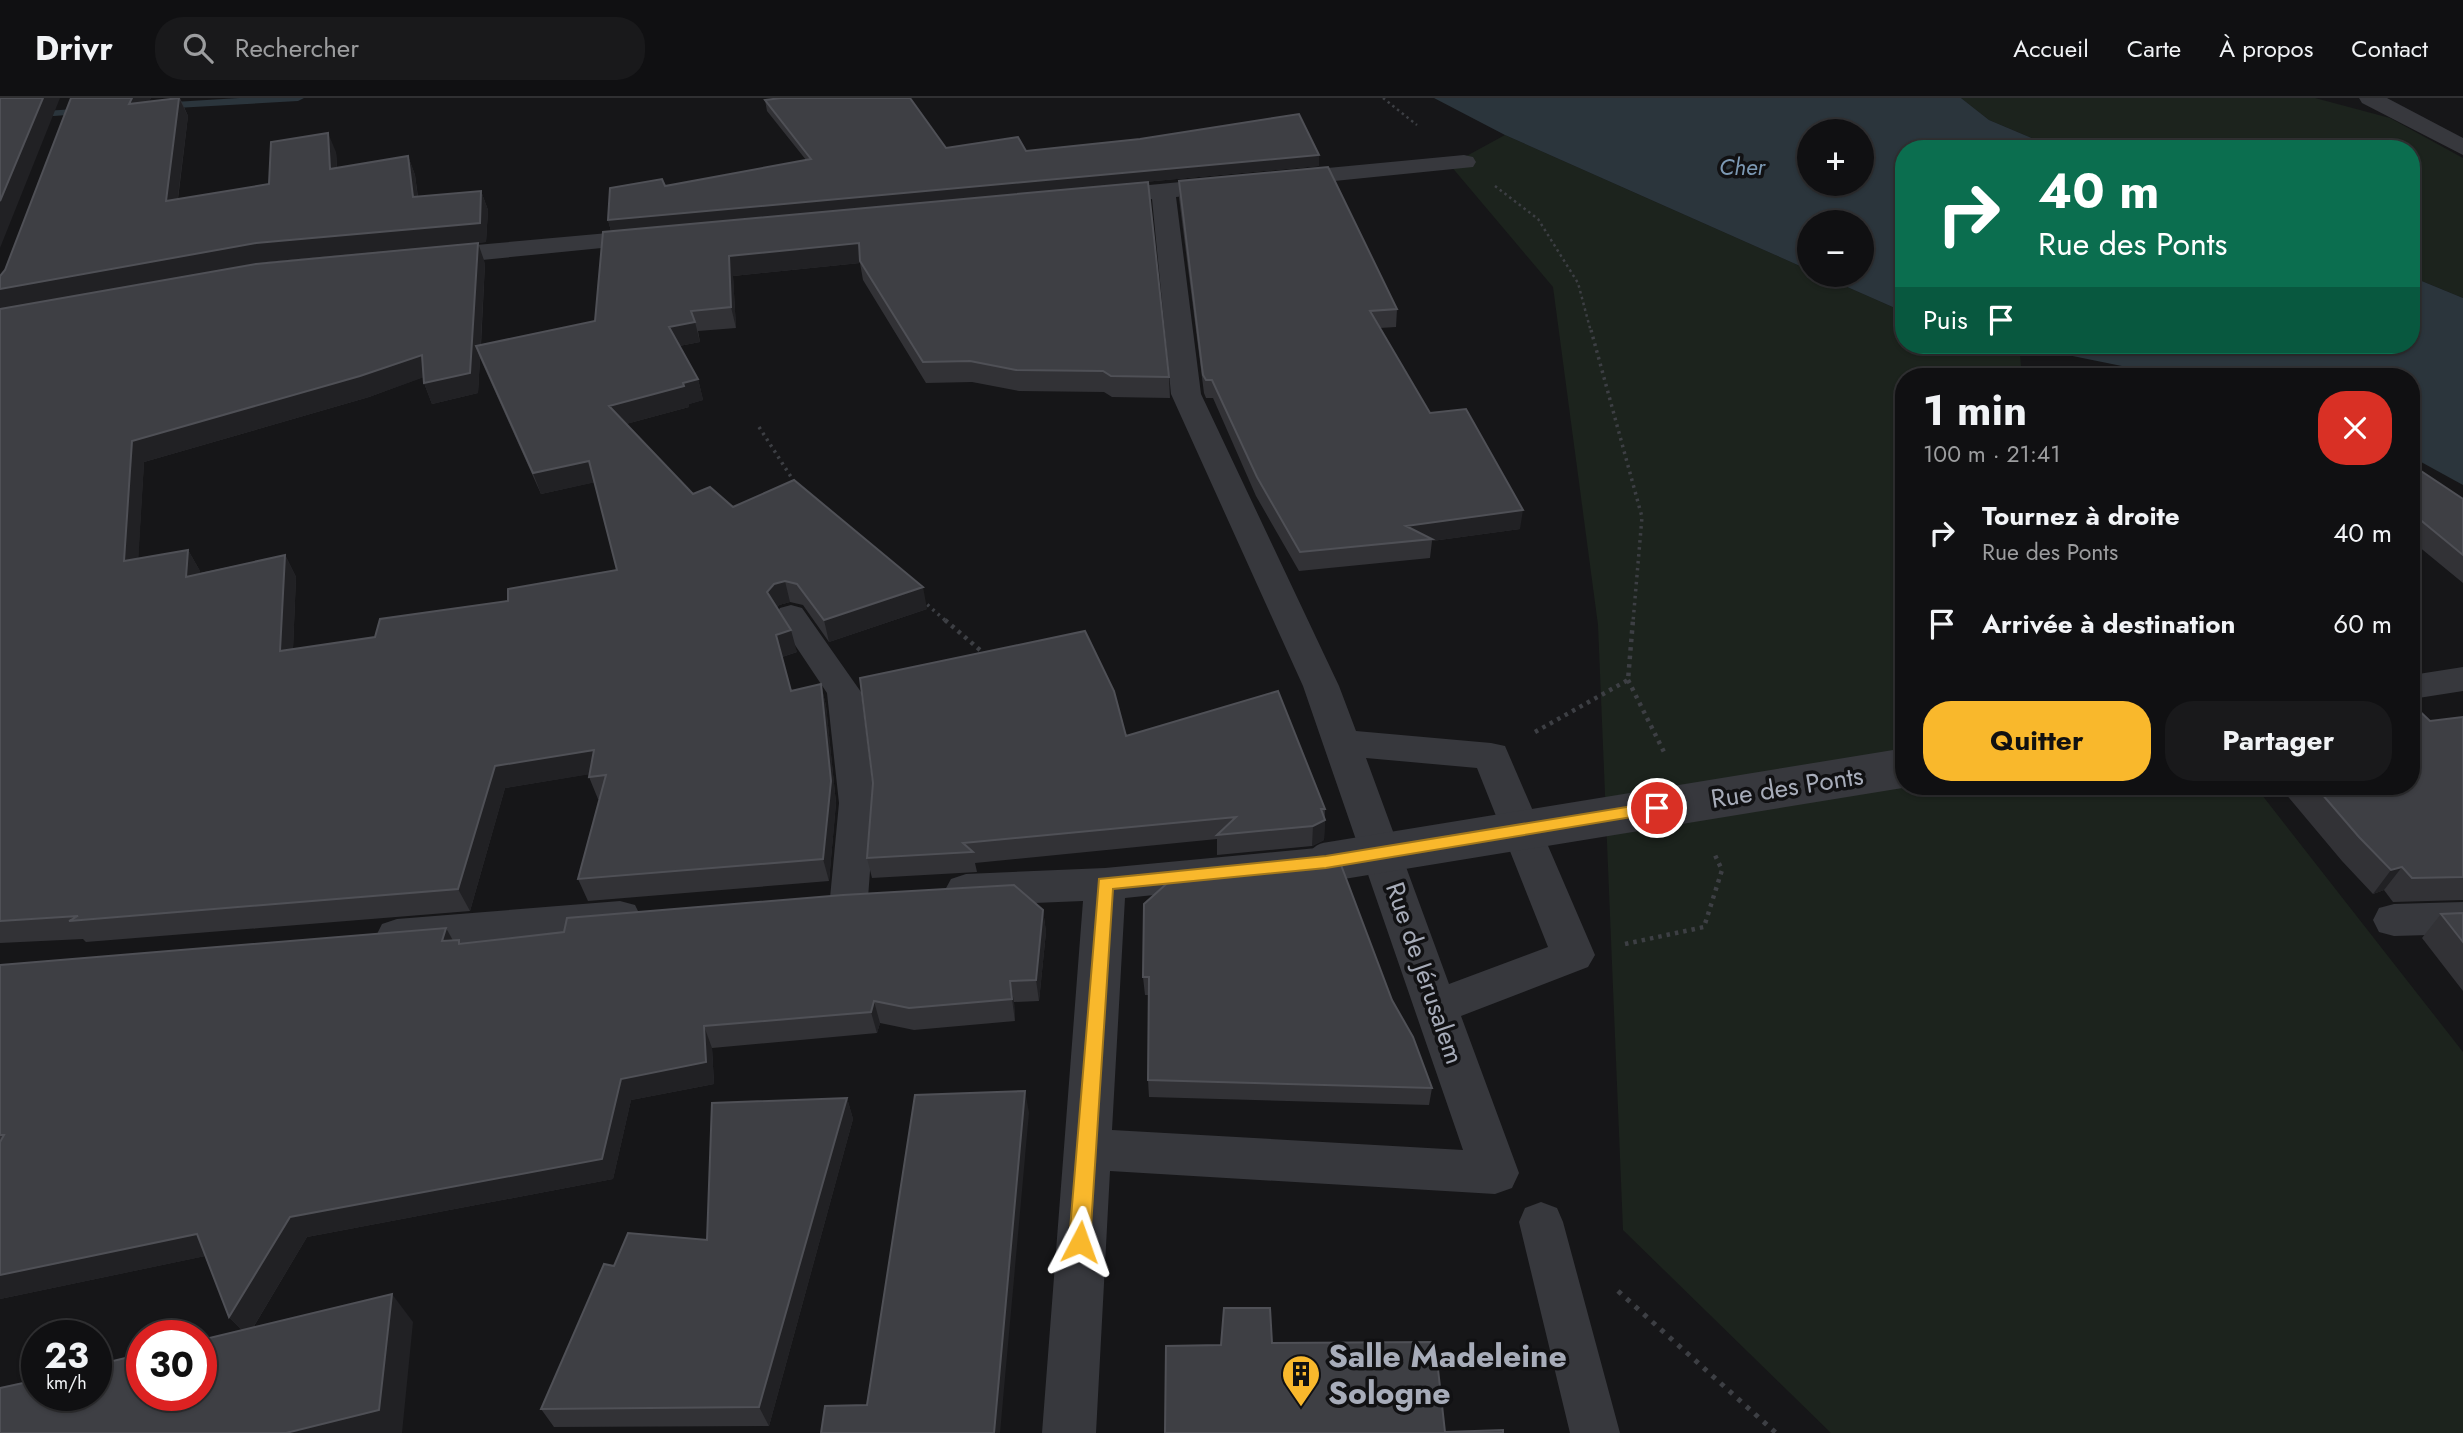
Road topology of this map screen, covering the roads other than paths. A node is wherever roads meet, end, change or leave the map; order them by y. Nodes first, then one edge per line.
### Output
1 (2370, 98) edge
2 (2463, 148) edge
3 (1464, 162) road end
4 (1163, 190) junction
5 (1066, 199) edge
6 (679, 235) edge
7 (403, 260) edge
8 (791, 615) dead end
9 (2463, 679) edge
10 (2420, 686) edge
11 (1342, 743) junction
12 (1895, 769) edge
13 (1105, 884) junction
14 (930, 893) edge
15 (890, 896) edge
16 (849, 898) junction
17 (807, 902) edge
18 (654, 915) edge
19 (2463, 918) edge
20 (2394, 920) dead end
21 (362, 939) edge
22 (1436, 1007) junction
23 (1086, 1149) junction
24 (1541, 1222) dead end
25 (1069, 1433) edge
26 (1595, 1433) edge

1 - 2 street
3 - 4 street
4 - 5 street
4 - 11 street, Rue de Jérusalem
6 - 7 street
8 - 16 lane
9 - 10 street
11 - 22 street, Rue de Jérusalem
11 - 22 street
12 - 13 street, Rue des Ponts, bridge
13 - 14 street, Rue des Ponts
13 - 23 street
15 - 16 street
16 - 17 street
18 - 21 street
19 - 20 street
22 - 23 street, Rue de Jérusalem
23 - 25 street
24 - 26 lane

